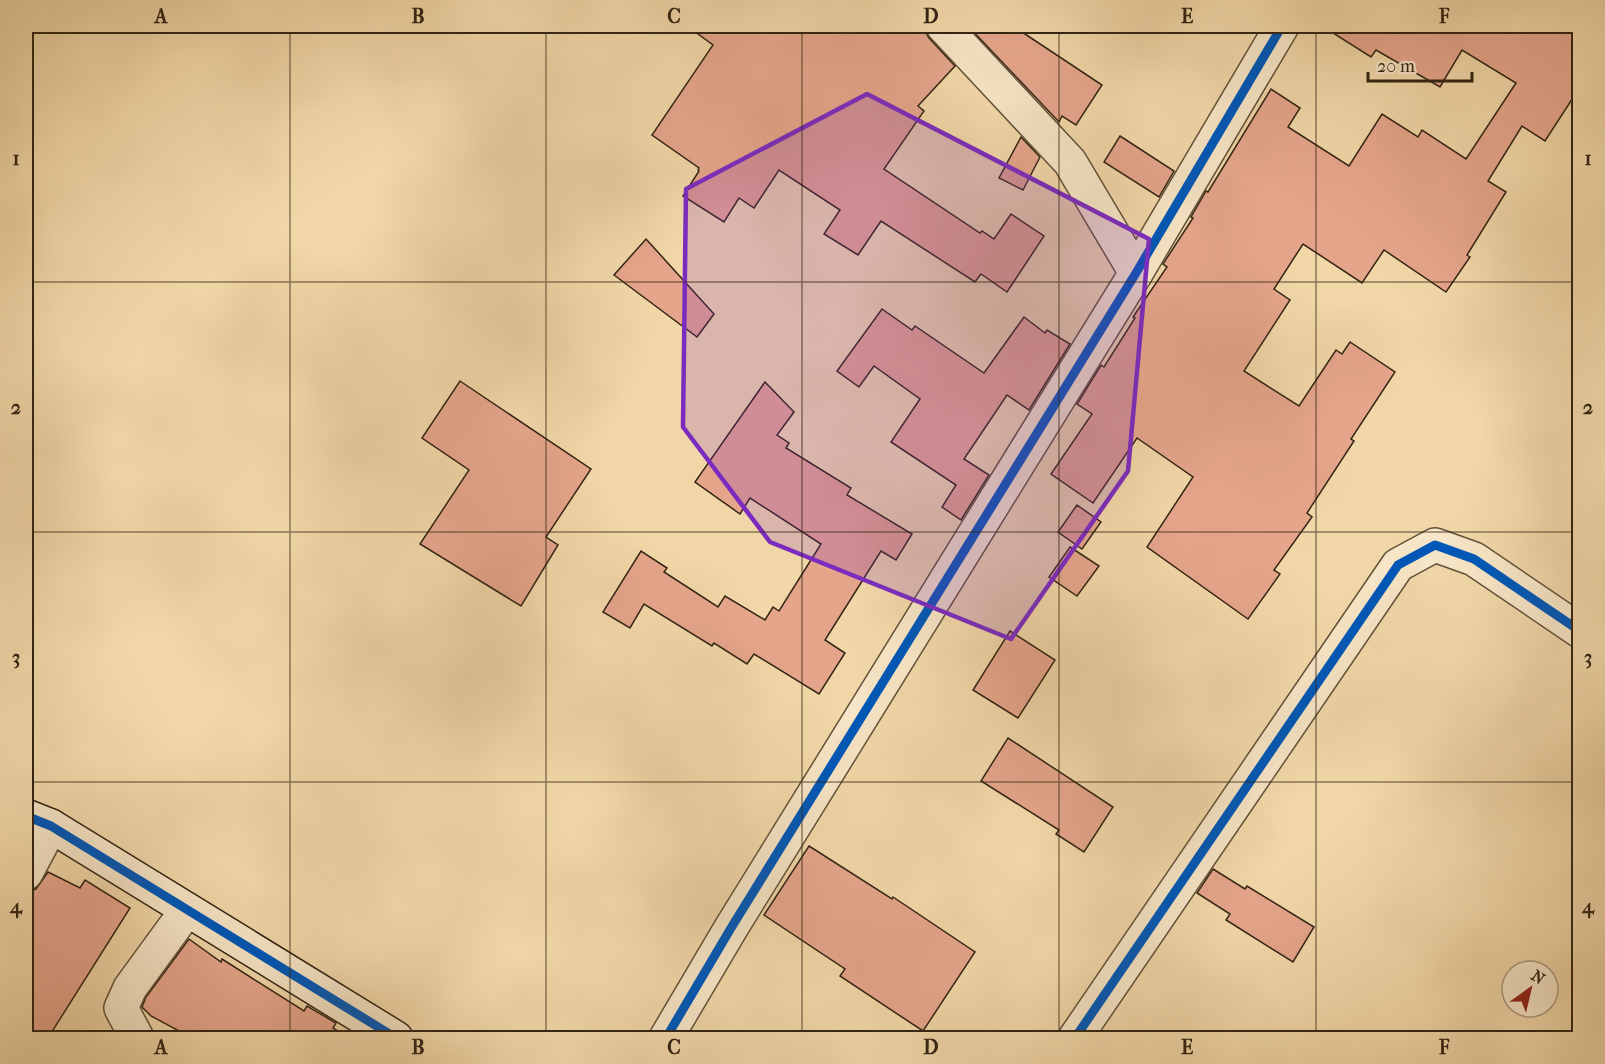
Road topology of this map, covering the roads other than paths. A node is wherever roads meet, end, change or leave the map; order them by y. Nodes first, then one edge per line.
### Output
1 (943, 26) edge
2 (1282, 26) edge
3 (1136, 273) junction
4 (1580, 631) edge
5 (38, 821) edge
6 (26, 873) edge
7 (187, 910) junction
8 (137, 1038) edge
9 (396, 1038) edge
10 (666, 1038) edge
11 (1075, 1038) edge

1 - 3 street
2 - 3 street
3 - 10 street
4 - 11 street
5 - 6 street
5 - 7 street
7 - 8 street
7 - 9 street

